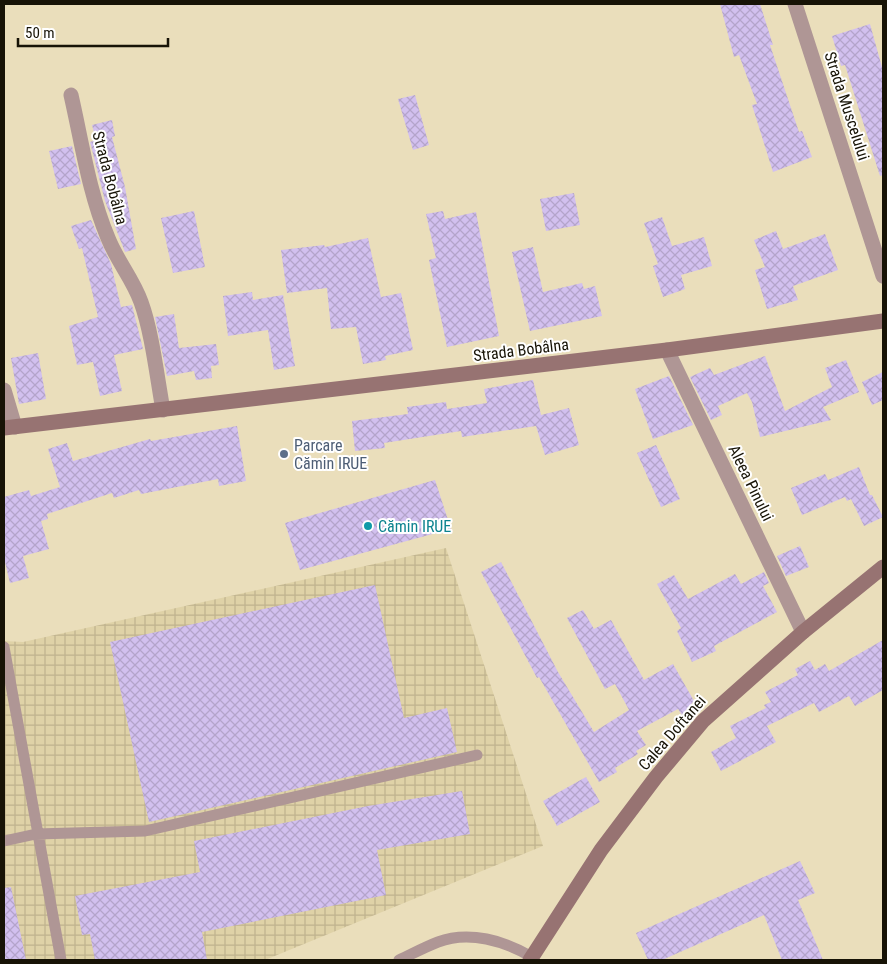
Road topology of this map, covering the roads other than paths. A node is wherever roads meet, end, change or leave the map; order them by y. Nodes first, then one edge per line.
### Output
1 (795, 4) edge
2 (71, 95) dead end
3 (883, 276) edge
4 (883, 321) edge
5 (667, 350) junction
6 (4, 390) edge
7 (163, 410) junction
8 (10, 428) edge
9 (883, 566) edge
10 (803, 632) junction
11 (4, 647) edge
12 (477, 755) dead end
13 (36, 834) junction
14 (4, 841) edge
15 (531, 958) edge
16 (61, 960) edge
17 (399, 960) edge

1 - 3 street, Strada Muscelului
2 - 7 street, Strada Bobâlna
4 - 5 main road, Strada Bobâlna
5 - 7 main road, Strada Bobâlna
5 - 10 street, Aleea Pinului
6 - 8 street
7 - 8 main road, Strada Bobâlna
9 - 10 main road, Calea Doftanei
10 - 15 main road, Calea Doftanei
11 - 13 lane
12 - 13 lane
13 - 14 lane
13 - 16 lane
15 - 17 lane

